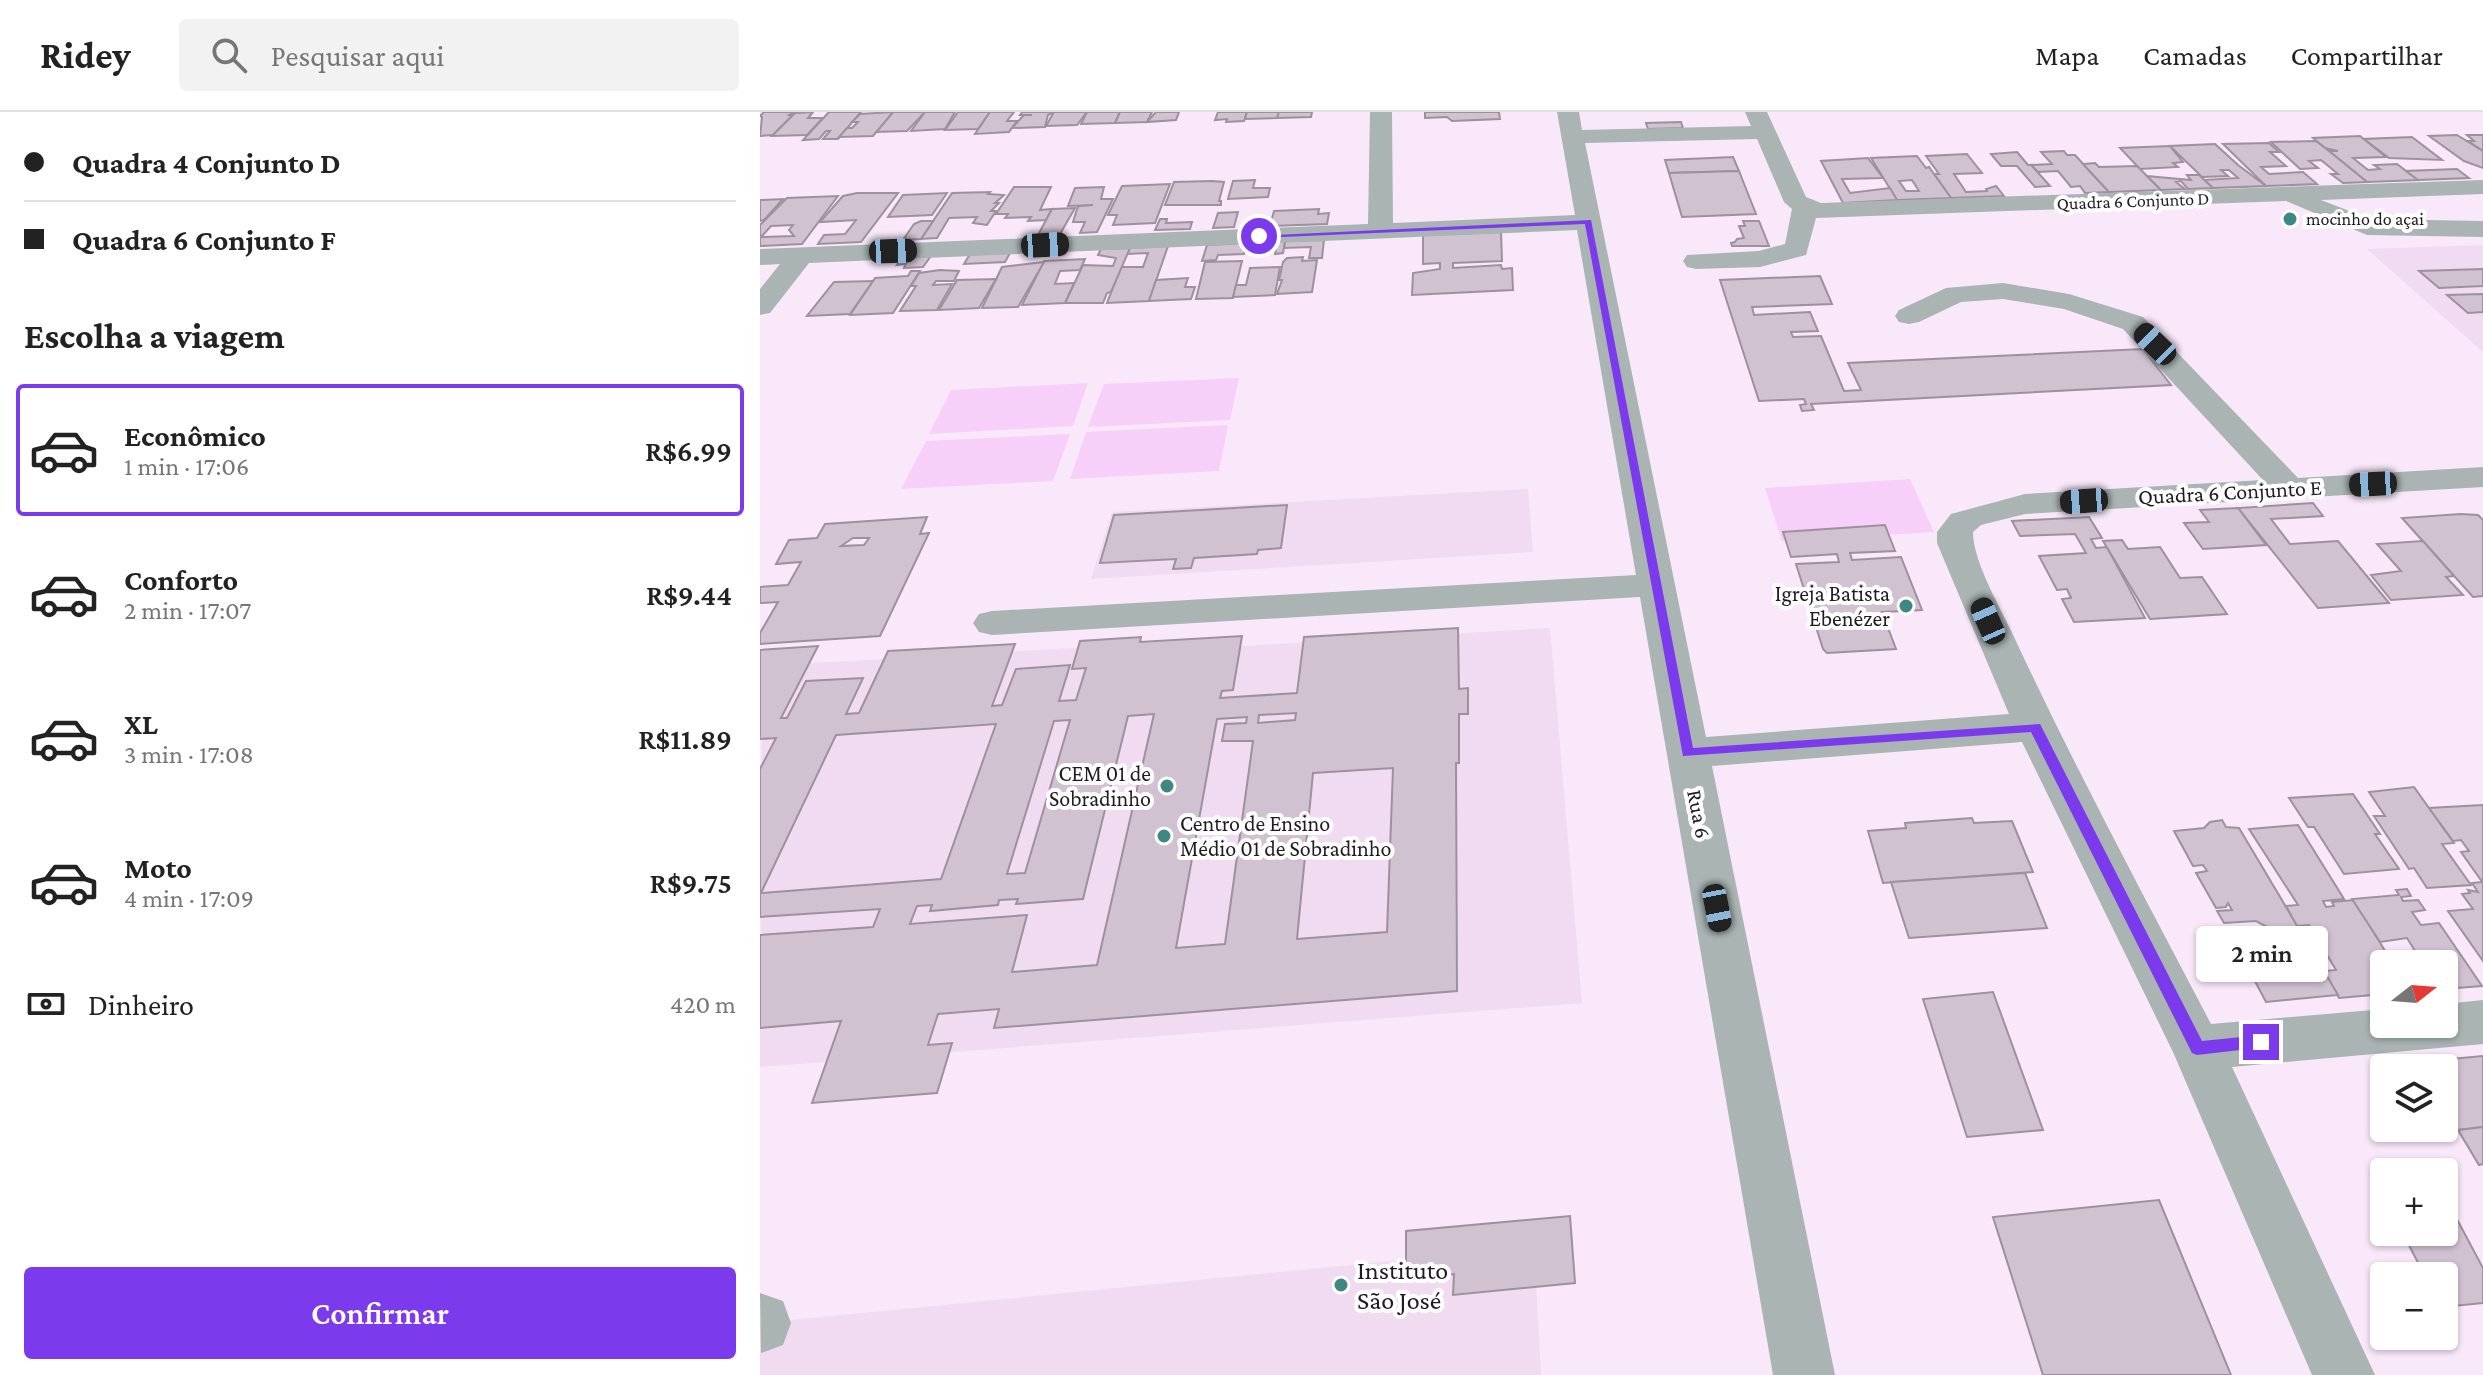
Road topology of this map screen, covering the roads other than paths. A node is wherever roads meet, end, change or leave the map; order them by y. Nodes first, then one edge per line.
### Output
1 (1381, 112) edge
2 (1761, 122) edge
3 (1570, 124) edge
4 (2483, 187) edge
5 (2289, 195) junction
6 (1798, 200) junction
7 (1589, 222) junction
8 (2483, 229) edge
9 (1381, 231) junction
10 (801, 255) junction
11 (760, 257) edge
12 (1696, 261) dead end
13 (760, 307) edge
14 (1909, 316) dead end
15 (2483, 477) edge
16 (2290, 489) junction
17 (1657, 585) junction
18 (992, 623) dead end
19 (2035, 727) junction
20 (1688, 753) junction
21 (2483, 1022) edge
22 (2197, 1048) junction
23 (1804, 1375) edge
24 (2344, 1375) edge

1 - 9 street
2 - 3 street
2 - 6 street
3 - 7 street, Rua 6
4 - 5 street, Quadra 6 Conjunto D
5 - 6 street, Quadra 6 Conjunto D
5 - 8 street
6 - 12 street
7 - 9 street
7 - 17 street, Rua 6
9 - 10 street
10 - 11 street
10 - 13 street
14 - 16 street
15 - 16 street, Quadra 6 Conjunto E
16 - 19 street, Quadra 6 Conjunto E
17 - 18 street
17 - 20 street, Rua 6
19 - 20 street
19 - 22 street
20 - 23 street, Rua 6
21 - 22 street
22 - 24 street

